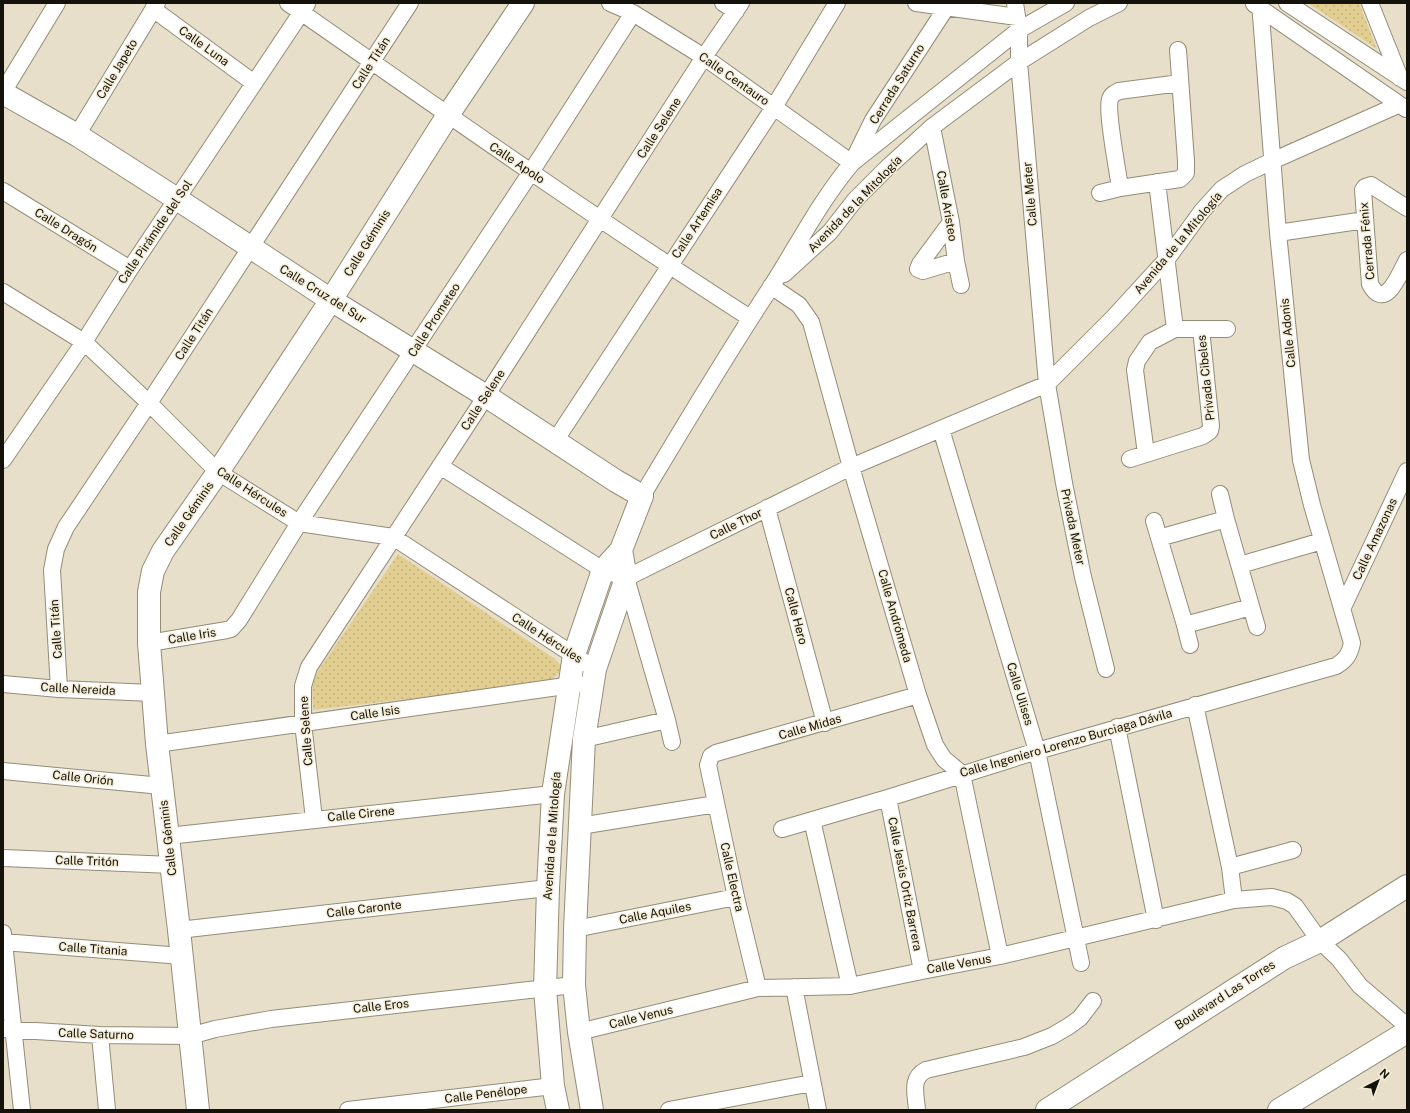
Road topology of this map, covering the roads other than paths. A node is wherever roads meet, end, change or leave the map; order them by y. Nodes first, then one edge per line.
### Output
1 (57, 3) edge
2 (410, 3) edge
3 (523, 3) edge
4 (610, 3) edge
5 (837, 3) edge
6 (916, 3) edge
7 (1066, 3) edge
8 (1119, 3) edge
9 (1287, 3) edge
10 (1370, 3) edge
11 (1257, 4) edge
12 (155, 6) edge
13 (299, 6) edge
14 (733, 6) edge
15 (946, 8) junction
16 (634, 13) junction
17 (1017, 17) edge
18 (1178, 50) dead end
19 (704, 57) junction
20 (373, 61) junction
21 (1019, 62) junction
22 (1404, 80) edge
23 (254, 83) junction
24 (1180, 83) junction
25 (3, 92) edge
26 (774, 107) junction
27 (1403, 108) edge
28 (448, 115) junction
29 (932, 127) junction
30 (77, 135) junction
31 (1272, 161) junction
32 (852, 163) junction
33 (531, 172) junction
34 (1157, 182) junction
35 (1120, 188) junction
36 (3, 191) edge
37 (1100, 193) dead end
38 (177, 199) junction
39 (1407, 208) edge
40 (600, 220) junction
41 (1365, 220) junction
42 (951, 222) junction
43 (1278, 233) junction
44 (250, 248) junction
45 (1167, 259) junction
46 (1407, 260) edge
47 (956, 261) junction
48 (669, 266) junction
49 (130, 269) junction
50 (962, 285) dead end
51 (771, 286) junction
52 (3, 292) edge
53 (331, 300) junction
54 (750, 318) junction
55 (1175, 329) junction
56 (1201, 329) junction
57 (1227, 329) dead end
58 (84, 342) junction
59 (414, 351) junction
60 (1047, 384) junction
61 (486, 396) junction
62 (149, 403) junction
63 (941, 429) junction
64 (555, 441) junction
65 (1146, 454) junction
66 (1130, 459) dead end
67 (3, 460) edge
68 (440, 466) junction
69 (851, 467) junction
70 (1407, 471) edge
71 (218, 472) junction
72 (1220, 494) dead end
73 (642, 496) junction
74 (767, 508) junction
75 (1226, 519) junction
76 (1154, 521) dead end
77 (299, 523) junction
78 (393, 537) junction
79 (1159, 538) junction
80 (1322, 542) junction
81 (621, 550) junction
82 (1240, 565) junction
83 (603, 570) junction
84 (626, 578) junction
85 (1250, 607) junction
86 (1343, 607) junction
87 (1185, 625) junction
88 (234, 626) joint
89 (1257, 627) dead end
90 (149, 643) junction
91 (1190, 645) dead end
92 (574, 655) junction
93 (1348, 656) joint
94 (1106, 669) dead end
95 (594, 675) junction
96 (3, 684) edge
97 (570, 686) junction
98 (59, 689) junction
99 (153, 693) junction
100 (918, 695) junction
101 (1195, 705) junction
102 (668, 720) junction
103 (303, 723) junction
104 (825, 723) junction
105 (1117, 727) junction
106 (584, 739) junction
107 (672, 742) dead end
108 (157, 744) junction
109 (1037, 751) junction
110 (708, 766) joint
111 (3, 771) edge
112 (962, 774) junction
113 (162, 786) junction
114 (553, 794) junction
115 (888, 798) junction
116 (716, 804) junction
117 (314, 819) junction
118 (812, 820) junction
119 (580, 826) junction
120 (782, 830) dead end
121 (168, 836) junction
122 (1293, 850) dead end
123 (3, 858) edge
124 (172, 865) junction
125 (1230, 867) junction
126 (1407, 886) edge
127 (548, 888) junction
128 (736, 897) junction
129 (1234, 900) junction
130 (1156, 920) junction
131 (575, 929) junction
132 (180, 930) junction
133 (1076, 938) junction
134 (3, 939) edge
135 (1320, 941) junction
136 (182, 956) junction
137 (1000, 956) junction
138 (1081, 963) dead end
139 (922, 971) junction
140 (574, 985) junction
141 (850, 986) junction
142 (758, 988) junction
143 (794, 988) junction
144 (545, 989) junction
145 (1093, 1001) dead end
146 (1407, 1026) edge
147 (8, 1029) edge
148 (579, 1032) junction
149 (1407, 1032) edge
150 (100, 1035) junction
151 (190, 1036) junction
152 (812, 1083) junction
153 (553, 1086) junction
154 (22, 1110) edge
155 (107, 1110) edge
156 (198, 1110) edge
157 (348, 1110) edge
158 (558, 1110) edge
159 (592, 1110) edge
160 (669, 1110) edge
161 (818, 1110) edge
162 (917, 1110) edge
163 (1047, 1110) edge
164 (1279, 1110) edge

1 - 25 street
2 - 20 street, Calle Titán
3 - 28 street, Calle Géminis
4 - 16 street, Calle Centauro
5 - 26 street, Calle Artemisa
6 - 15 street
7 - 17 street, Avenida de la Mitología
8 - 21 street, Avenida de la Mitología
9 - 22 street
10 - 22 street
11 - 27 street, Avenida de la Mitología
11 - 31 street, Calle Adonis
12 - 23 street, Calle Luna
12 - 30 street, Calle Japeto
13 - 20 street, Calle Apolo
13 - 23 street, Calle Pirámide del Sol
14 - 19 street, Calle Selene
15 - 17 street
15 - 32 street, Cerrada Saturno
16 - 19 street, Calle Centauro
16 - 33 street, Calle Prometeo
17 - 21 street, Calle Meter
17 - 32 street, Avenida de la Mitología
18 - 24 street
19 - 26 street, Calle Centauro
19 - 40 street, Calle Selene
20 - 28 street, Calle Apolo
20 - 44 street, Calle Titán
21 - 29 street, Avenida de la Mitología
21 - 60 street, Calle Meter
23 - 38 street, Calle Pirámide del Sol
24 - 34 street
24 - 35 street
25 - 30 street, Calle Cruz del Sur
26 - 32 street, Calle Centauro
26 - 48 street, Calle Artemisa
27 - 31 street, Avenida de la Mitología
28 - 33 street, Calle Apolo
28 - 53 street, Calle Géminis
29 - 42 street, Calle Aristeo
29 - 51 street, Avenida de la Mitología
30 - 38 street, Calle Cruz del Sur
31 - 43 street, Calle Adonis
31 - 45 street, Avenida de la Mitología
32 - 51 street, Avenida de la Mitología
33 - 40 street, Calle Apolo
33 - 59 street, Calle Prometeo
34 - 35 street
34 - 45 street
35 - 37 street
36 - 49 street, Calle Dragón
38 - 44 street, Calle Cruz del Sur
38 - 49 street, Calle Pirámide del Sol
39 - 41 street, Cerrada Fénix
40 - 48 street, Calle Apolo
40 - 61 street, Calle Selene
41 - 43 street
41 - 46 street, Cerrada Fénix
42 - 47 street, Calle Aristeo
42 - 47 street
43 - 80 street, Calle Adonis
44 - 53 street, Calle Cruz del Sur
44 - 62 street, Calle Titán
45 - 55 street
45 - 60 street, Avenida de la Mitología
47 - 50 street, Calle Aristeo
48 - 54 street, Calle Apolo
48 - 64 street, Calle Artemisa
49 - 58 street, Calle Pirámide del Sol
51 - 54 street, Avenida de la Mitología
51 - 69 street, Calle Andrómeda
52 - 58 street, Calle Hércules
53 - 59 street, Calle Cruz del Sur
53 - 71 street, Calle Géminis
54 - 73 street, Avenida de la Mitología
55 - 56 street, Privada Cibeles
55 - 65 street, Privada Cibeles
56 - 57 street, Privada Cibeles
56 - 65 street, Privada Cibeles
58 - 62 street, Calle Hércules
58 - 67 street, Calle Pirámide del Sol
59 - 61 street, Calle Cruz del Sur
59 - 77 street, Calle Prometeo
60 - 63 street, Calle Thor
60 - 94 street, Privada Meter
61 - 64 street, Calle Cruz del Sur
61 - 68 street, Calle Selene
62 - 71 street, Calle Hércules
62 - 98 street, Calle Titán
63 - 69 street, Calle Thor
63 - 109 street, Calle Ulises
64 - 73 street, Calle Cruz del Sur
65 - 66 street, Privada Cibeles
68 - 78 street, Calle Selene
68 - 83 street
69 - 74 street, Calle Thor
69 - 100 street, Calle Andrómeda
70 - 86 street, Calle Amazonas
71 - 77 street, Calle Hércules
71 - 90 street, Calle Géminis
72 - 75 street
73 - 81 street, Avenida de la Mitología
74 - 84 street, Calle Thor
74 - 104 street, Calle Hero
75 - 79 street
75 - 82 street
76 - 79 street
77 - 78 street, Calle Hércules
77 - 88 street, Calle Prometeo
78 - 92 street, Calle Hércules
78 - 103 street, Calle Selene
79 - 87 street
80 - 82 street
80 - 86 street, Calle Adonis
81 - 83 street, Avenida de la Mitología
81 - 84 street
82 - 85 street
83 - 84 street
83 - 92 street, Avenida de la Mitología
84 - 95 street
84 - 102 street
85 - 87 street
85 - 89 street
86 - 93 street, Calle Adonis
87 - 91 street
88 - 90 street, Calle Iris
90 - 99 street, Calle Géminis
92 - 95 street, Calle Hércules
92 - 97 street, Avenida de la Mitología
93 - 101 street, Calle Ingeniero Lorenzo Burciaga Dávila
95 - 97 street, Calle Isis
95 - 106 street
96 - 98 street, Calle Nereida
97 - 103 street, Calle Isis
97 - 114 street, Avenida de la Mitología
98 - 99 street, Calle Nereida
99 - 108 street, Calle Géminis
100 - 104 street, Calle Midas
100 - 112 street, Calle Andrómeda
101 - 105 street, Calle Ingeniero Lorenzo Burciaga Dávila
101 - 125 street
102 - 106 street
102 - 107 street
103 - 108 street, Calle Isis
103 - 117 street, Calle Selene
104 - 110 street, Calle Midas
105 - 109 street, Calle Ingeniero Lorenzo Burciaga Dávila
105 - 130 street
106 - 119 street
108 - 113 street, Calle Géminis
109 - 112 street, Calle Ingeniero Lorenzo Burciaga Dávila
109 - 133 street, Calle Ulises
110 - 116 street, Calle Electra
111 - 113 street, Calle Orión
112 - 115 street, Calle Ingeniero Lorenzo Burciaga Dávila
112 - 137 street
113 - 121 street, Calle Géminis
114 - 117 street, Calle Cirene
114 - 127 street, Avenida de la Mitología
115 - 118 street, Calle Ingeniero Lorenzo Burciaga Dávila
115 - 139 street, Calle Jesús Ortiz Barrera
116 - 119 street
116 - 128 street, Calle Electra
117 - 121 street, Calle Cirene
118 - 120 street, Calle Ingeniero Lorenzo Burciaga Dávila
118 - 141 street
119 - 131 street
121 - 124 street, Calle Géminis
122 - 125 street
123 - 124 street, Calle Tritón
124 - 132 street, Calle Géminis
125 - 129 street
126 - 135 street, Boulevard Las Torres
127 - 132 street, Calle Caronte
127 - 144 street, Avenida de la Mitología
128 - 131 street, Calle Aquiles
128 - 142 street, Calle Electra
129 - 130 street, Calle Venus
129 - 135 street, Calle Venus
130 - 133 street, Calle Venus
131 - 140 street
132 - 136 street, Calle Géminis
133 - 137 street, Calle Venus
133 - 138 street, Calle Ulises
134 - 136 street, Calle Titania
134 - 147 street
135 - 146 street
135 - 163 street, Boulevard Las Torres
136 - 151 street, Calle Géminis
137 - 139 street, Calle Venus
139 - 141 street, Calle Venus
140 - 144 street, Calle Eros
140 - 148 street
141 - 143 street, Calle Venus
142 - 143 street, Calle Venus
142 - 148 street, Calle Venus
143 - 152 street
144 - 151 street, Calle Eros
144 - 153 street, Avenida de la Mitología
145 - 162 street
147 - 150 street, Calle Saturno
147 - 154 street
148 - 159 street
149 - 164 street
150 - 151 street, Calle Saturno
150 - 155 street
151 - 156 street, Calle Géminis
152 - 160 street
152 - 161 street
153 - 157 street, Calle Penélope
153 - 158 street, Avenida de la Mitología

